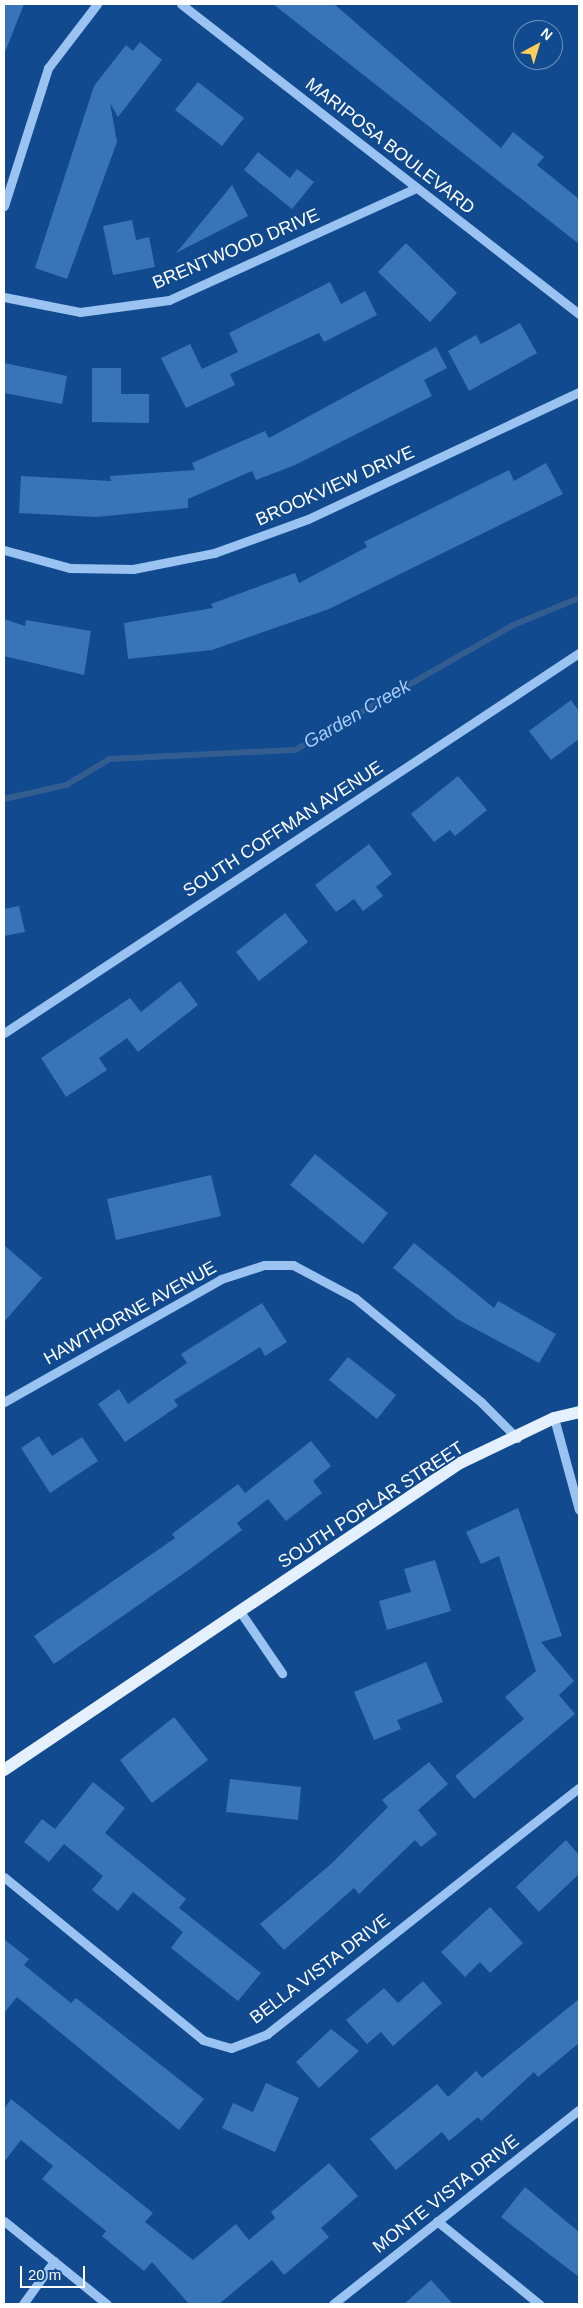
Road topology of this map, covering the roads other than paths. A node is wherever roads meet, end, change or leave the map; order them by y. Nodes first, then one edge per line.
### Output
1 (97, 4) edge
2 (181, 4) edge
3 (416, 188) junction
4 (4, 206) edge
5 (4, 297) edge
6 (579, 314) edge
7 (579, 392) edge
8 (4, 550) edge
9 (579, 653) edge
10 (4, 1032) edge
11 (4, 1402) edge
12 (579, 1412) edge
13 (554, 1418) junction
14 (517, 1438) junction
15 (579, 1510) edge
16 (241, 1613) junction
17 (282, 1672) dead end
18 (4, 1770) edge
19 (579, 1788) edge
20 (4, 1877) edge
21 (579, 2110) edge
22 (4, 2220) edge
23 (438, 2221) junction
24 (54, 2261) junction
25 (23, 2304) edge
26 (107, 2304) edge
27 (333, 2304) edge
28 (539, 2304) edge

1 - 4 street
2 - 3 street, MARIPOSA BOULEVARD
3 - 5 street, BRENTWOOD DRIVE
3 - 6 street, MARIPOSA BOULEVARD
7 - 8 street, BROOKVIEW DRIVE
9 - 10 street, SOUTH COFFMAN AVENUE
11 - 14 street, HAWTHORNE AVENUE
12 - 13 main road, SOUTH POPLAR STREET
13 - 14 main road, SOUTH POPLAR STREET
13 - 15 street
14 - 16 main road, SOUTH POPLAR STREET
16 - 17 street
16 - 18 main road, SOUTH POPLAR STREET
19 - 20 street, BELLA VISTA DRIVE
21 - 23 street, MONTE VISTA DRIVE
22 - 24 street
23 - 27 street, MONTE VISTA DRIVE
23 - 28 street
24 - 25 street
24 - 26 street

